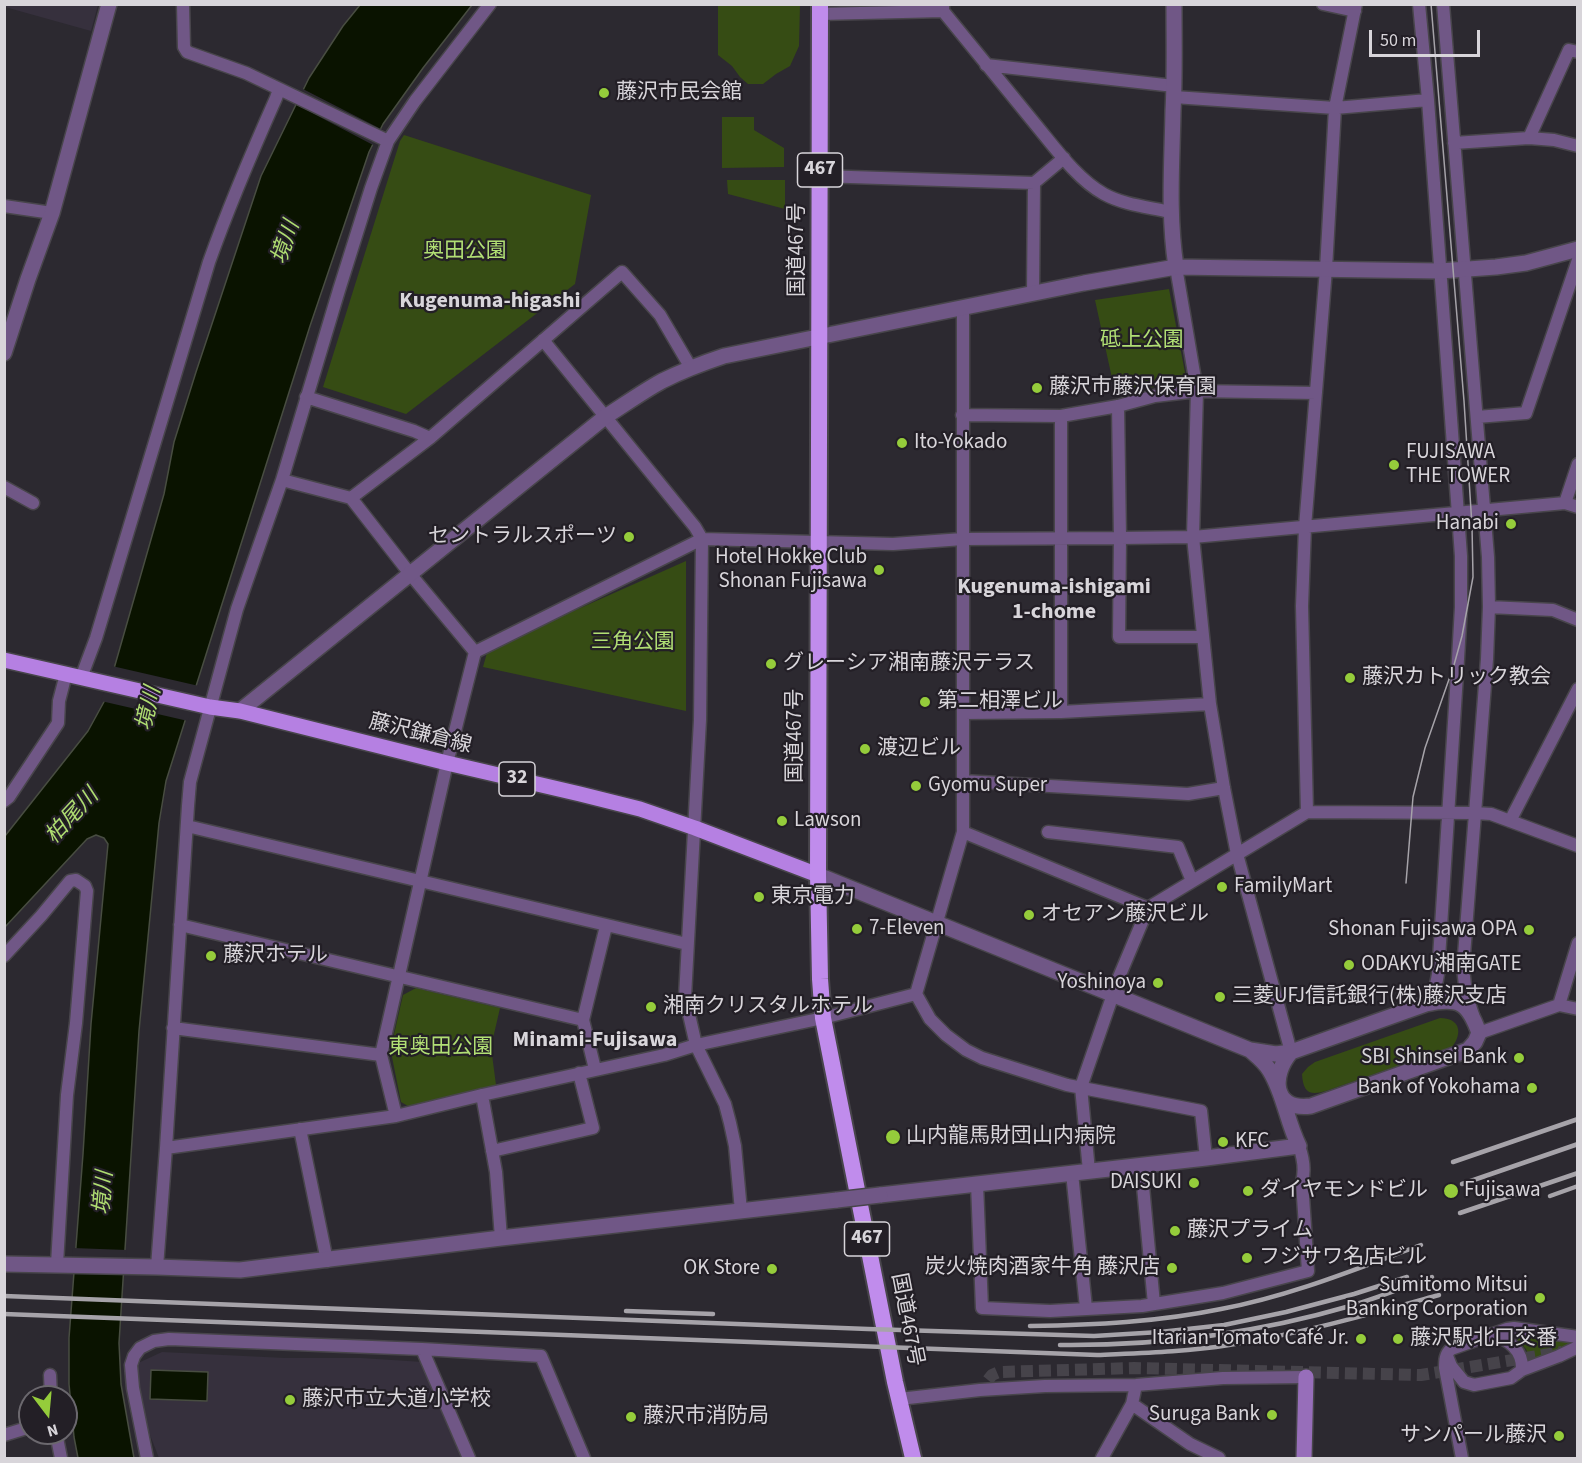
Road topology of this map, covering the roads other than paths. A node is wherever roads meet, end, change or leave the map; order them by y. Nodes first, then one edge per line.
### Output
1 (108, 4) edge
2 (183, 4) edge
3 (490, 4) edge
4 (1174, 4) edge
5 (1323, 4) edge
6 (1419, 4) edge
7 (1443, 4) edge
8 (943, 8) edge
9 (1355, 8) edge
10 (820, 9) edge
11 (1578, 52) edge
12 (986, 65) junction
13 (279, 89) junction
14 (1174, 92) junction
15 (1428, 100) junction
16 (1335, 108) junction
17 (1529, 138) junction
18 (388, 141) junction
19 (1454, 143) junction
20 (1578, 146) edge
21 (1064, 158) junction
22 (820, 176) junction
23 (1034, 183) junction
24 (4, 207) edge
25 (1170, 212) junction
26 (52, 213) junction
27 (1578, 249) edge
28 (1578, 260) edge
29 (1176, 267) junction
30 (1464, 269) junction
31 (1326, 270) junction
32 (1440, 271) junction
33 (1033, 294) junction
34 (963, 308) junction
35 (820, 336) junction
36 (543, 340) junction
37 (4, 352) edge
38 (691, 368) junction
39 (1197, 391) junction
40 (1316, 393) junction
41 (306, 398) junction
42 (1118, 406) junction
43 (962, 415) junction
44 (1061, 416) junction
45 (605, 417) junction
46 (1477, 417) junction
47 (430, 438) junction
48 (1578, 464) edge
49 (282, 480) junction
50 (4, 487) edge
51 (351, 498) junction
52 (33, 503) dead end
53 (1565, 503) junction
54 (1578, 507) edge
55 (1485, 510) junction
56 (1458, 513) junction
57 (1305, 527) junction
58 (1193, 537) junction
59 (1061, 538) junction
60 (1120, 538) junction
61 (702, 539) junction
62 (963, 539) junction
63 (820, 543) junction
64 (411, 575) junction
65 (1489, 607) junction
66 (1578, 620) edge
67 (1203, 637) junction
68 (475, 652) junction
69 (4, 660) edge
70 (66, 674) junction
71 (82, 678) junction
72 (1576, 695) edge
73 (1210, 704) junction
74 (207, 706) junction
75 (240, 711) junction
76 (1060, 712) junction
77 (963, 713) junction
78 (447, 763) junction
79 (963, 781) junction
80 (1224, 788) junction
81 (4, 801) edge
82 (1307, 812) junction
83 (1449, 813) junction
84 (1475, 813) junction
85 (1510, 821) junction
86 (187, 826) junction
87 (695, 828) junction
88 (963, 832) junction
89 (1048, 832) dead end
90 (1578, 846) edge
91 (1237, 854) junction
92 (818, 875) junction
93 (420, 881) junction
94 (1192, 881) junction
95 (1148, 908) junction
96 (937, 923) junction
97 (180, 925) junction
98 (606, 926) junction
99 (1578, 943) edge
100 (687, 944) junction
101 (4, 956) edge
102 (399, 977) junction
103 (916, 994) junction
104 (1113, 994) junction
105 (1426, 1004) junction
106 (1559, 1005) junction
107 (1578, 1009) edge
108 (1473, 1017) junction
109 (823, 1018) junction
110 (583, 1020) junction
111 (173, 1028) junction
112 (1479, 1034) junction
113 (696, 1045) junction
114 (1250, 1050) junction
115 (1292, 1052) junction
116 (381, 1055) junction
117 (596, 1070) junction
118 (579, 1073) junction
119 (1081, 1087) junction
120 (1279, 1092) junction
121 (482, 1095) junction
122 (396, 1116) junction
123 (300, 1129) junction
124 (1299, 1146) junction
125 (166, 1148) junction
126 (492, 1151) junction
127 (1206, 1158) junction
128 (1141, 1165) junction
129 (1089, 1171) junction
130 (1072, 1173) junction
131 (977, 1184) junction
132 (741, 1212) junction
133 (501, 1238) junction
134 (327, 1261) junction
135 (4, 1264) edge
136 (59, 1264) junction
137 (157, 1267) junction
138 (1154, 1304) junction
139 (1086, 1308) junction
140 (1492, 1334) junction
141 (1578, 1337) edge
142 (1578, 1347) edge
143 (422, 1349) junction
144 (1447, 1355) junction
145 (1522, 1370) junction
146 (50, 1375) dead end
147 (1306, 1377) joint
148 (50, 1385) edge
149 (1136, 1385) junction
150 (899, 1399) junction
151 (1132, 1404) junction
152 (147, 1458) edge
153 (468, 1458) edge
154 (584, 1458) edge
155 (913, 1458) edge
156 (1102, 1458) edge
157 (1219, 1458) edge
158 (1305, 1458) edge
159 (1462, 1458) edge

1 - 26 street
2 - 13 street
3 - 18 street
4 - 14 street
5 - 9 street
6 - 15 street
7 - 19 street
8 - 10 street
8 - 12 street
9 - 16 street
10 - 22 highway, 国道467号 / 467
11 - 17 street
12 - 14 street
12 - 21 street
13 - 18 street
13 - 71 street
14 - 16 street
14 - 25 street
15 - 16 street
15 - 32 street
16 - 31 street
17 - 19 street
17 - 20 street
18 - 41 street
19 - 30 street
21 - 23 street
21 - 25 street
22 - 23 street
22 - 35 highway, 国道467号 / 467
23 - 33 street
24 - 26 street
25 - 29 street
26 - 37 street
27 - 30 street
28 - 46 street
29 - 31 street
29 - 33 street
29 - 39 street
30 - 32 street
30 - 46 street
31 - 32 street
31 - 40 street
32 - 56 street
33 - 34 street
34 - 35 street
34 - 43 street
35 - 38 street
35 - 63 highway, 国道467号 / 467
36 - 38 street
36 - 45 street
36 - 47 street
38 - 45 street
39 - 40 street
39 - 42 street
39 - 58 street
40 - 57 street
41 - 47 street
41 - 49 street
42 - 44 street
42 - 60 street
43 - 44 street
43 - 62 street
44 - 59 street
45 - 61 street
45 - 64 street
46 - 55 street
47 - 51 street
48 - 53 street
49 - 51 street
49 - 74 street
50 - 52 street
51 - 64 street
53 - 54 street
53 - 55 street
55 - 56 street
55 - 65 street
56 - 57 street
56 - 83 street
57 - 58 street
57 - 82 street
58 - 60 street
58 - 67 street
59 - 60 street
59 - 62 street
59 - 76 street
60 - 67 street
61 - 63 street
61 - 68 street
61 - 87 street
62 - 63 street
62 - 77 street
63 - 92 highway, 国道467号 / 467
64 - 68 street
64 - 75 street
65 - 66 street
65 - 84 street
67 - 73 street
68 - 78 street
69 - 70 main road, 藤沢鎌倉線 / 32
70 - 71 main road, 藤沢鎌倉線 / 32
70 - 81 street
71 - 74 main road, 藤沢鎌倉線 / 32
72 - 85 street
73 - 76 street
73 - 80 street
74 - 75 main road, 藤沢鎌倉線 / 32
74 - 86 street
75 - 78 main road, 藤沢鎌倉線 / 32
76 - 77 street
77 - 79 street
78 - 87 main road, 藤沢鎌倉線 / 32
78 - 93 street
79 - 80 street
79 - 88 street
80 - 91 street
82 - 83 street
82 - 91 street
83 - 84 street
83 - 105 street
84 - 85 street
84 - 108 street
85 - 90 street
86 - 93 street
86 - 97 street
87 - 92 main road, 藤沢鎌倉線 / 32
87 - 100 street
88 - 95 street
88 - 96 street
89 - 94 street
91 - 94 street
91 - 115 street
92 - 96 street
92 - 109 highway, 国道467号 / 467
93 - 98 street
93 - 102 street
94 - 95 street
95 - 104 street
96 - 103 street
96 - 104 street
97 - 102 street
97 - 111 street
98 - 100 street
98 - 110 street
99 - 106 street
100 - 113 street
101 - 136 street
102 - 110 street
102 - 116 street
103 - 109 street
103 - 119 street
104 - 114 street
104 - 119 street
105 - 108 street
105 - 115 street
106 - 107 street
106 - 112 street
108 - 112 street
109 - 113 street
109 - 150 highway, 国道467号 / 467
110 - 117 street
111 - 116 street
111 - 125 street
112 - 120 street
113 - 117 street
113 - 132 street
114 - 115 street
114 - 120 street
115 - 120 street
116 - 122 street
117 - 118 street
118 - 121 street
118 - 126 street
119 - 127 street
119 - 129 street
120 - 124 street
121 - 122 street
121 - 126 street
122 - 123 street
123 - 125 street
123 - 134 street
124 - 127 street
124 - 138 street
125 - 137 street
126 - 133 street
127 - 128 street
128 - 129 street
128 - 138 street
129 - 130 street
130 - 131 street
130 - 139 street
131 - 132 street, bridge
131 - 139 street
132 - 133 street
133 - 134 street
134 - 137 street
135 - 136 street
136 - 137 street
138 - 139 street
140 - 141 street
140 - 144 street
140 - 145 street
142 - 145 street
143 - 152 street
143 - 153 street
143 - 154 street
144 - 145 street
144 - 159 street
146 - 148 street
147 - 149 street
147 - 158 main road
149 - 150 street
149 - 151 street
150 - 155 highway, 国道467号 / 467
151 - 156 street
151 - 157 street

